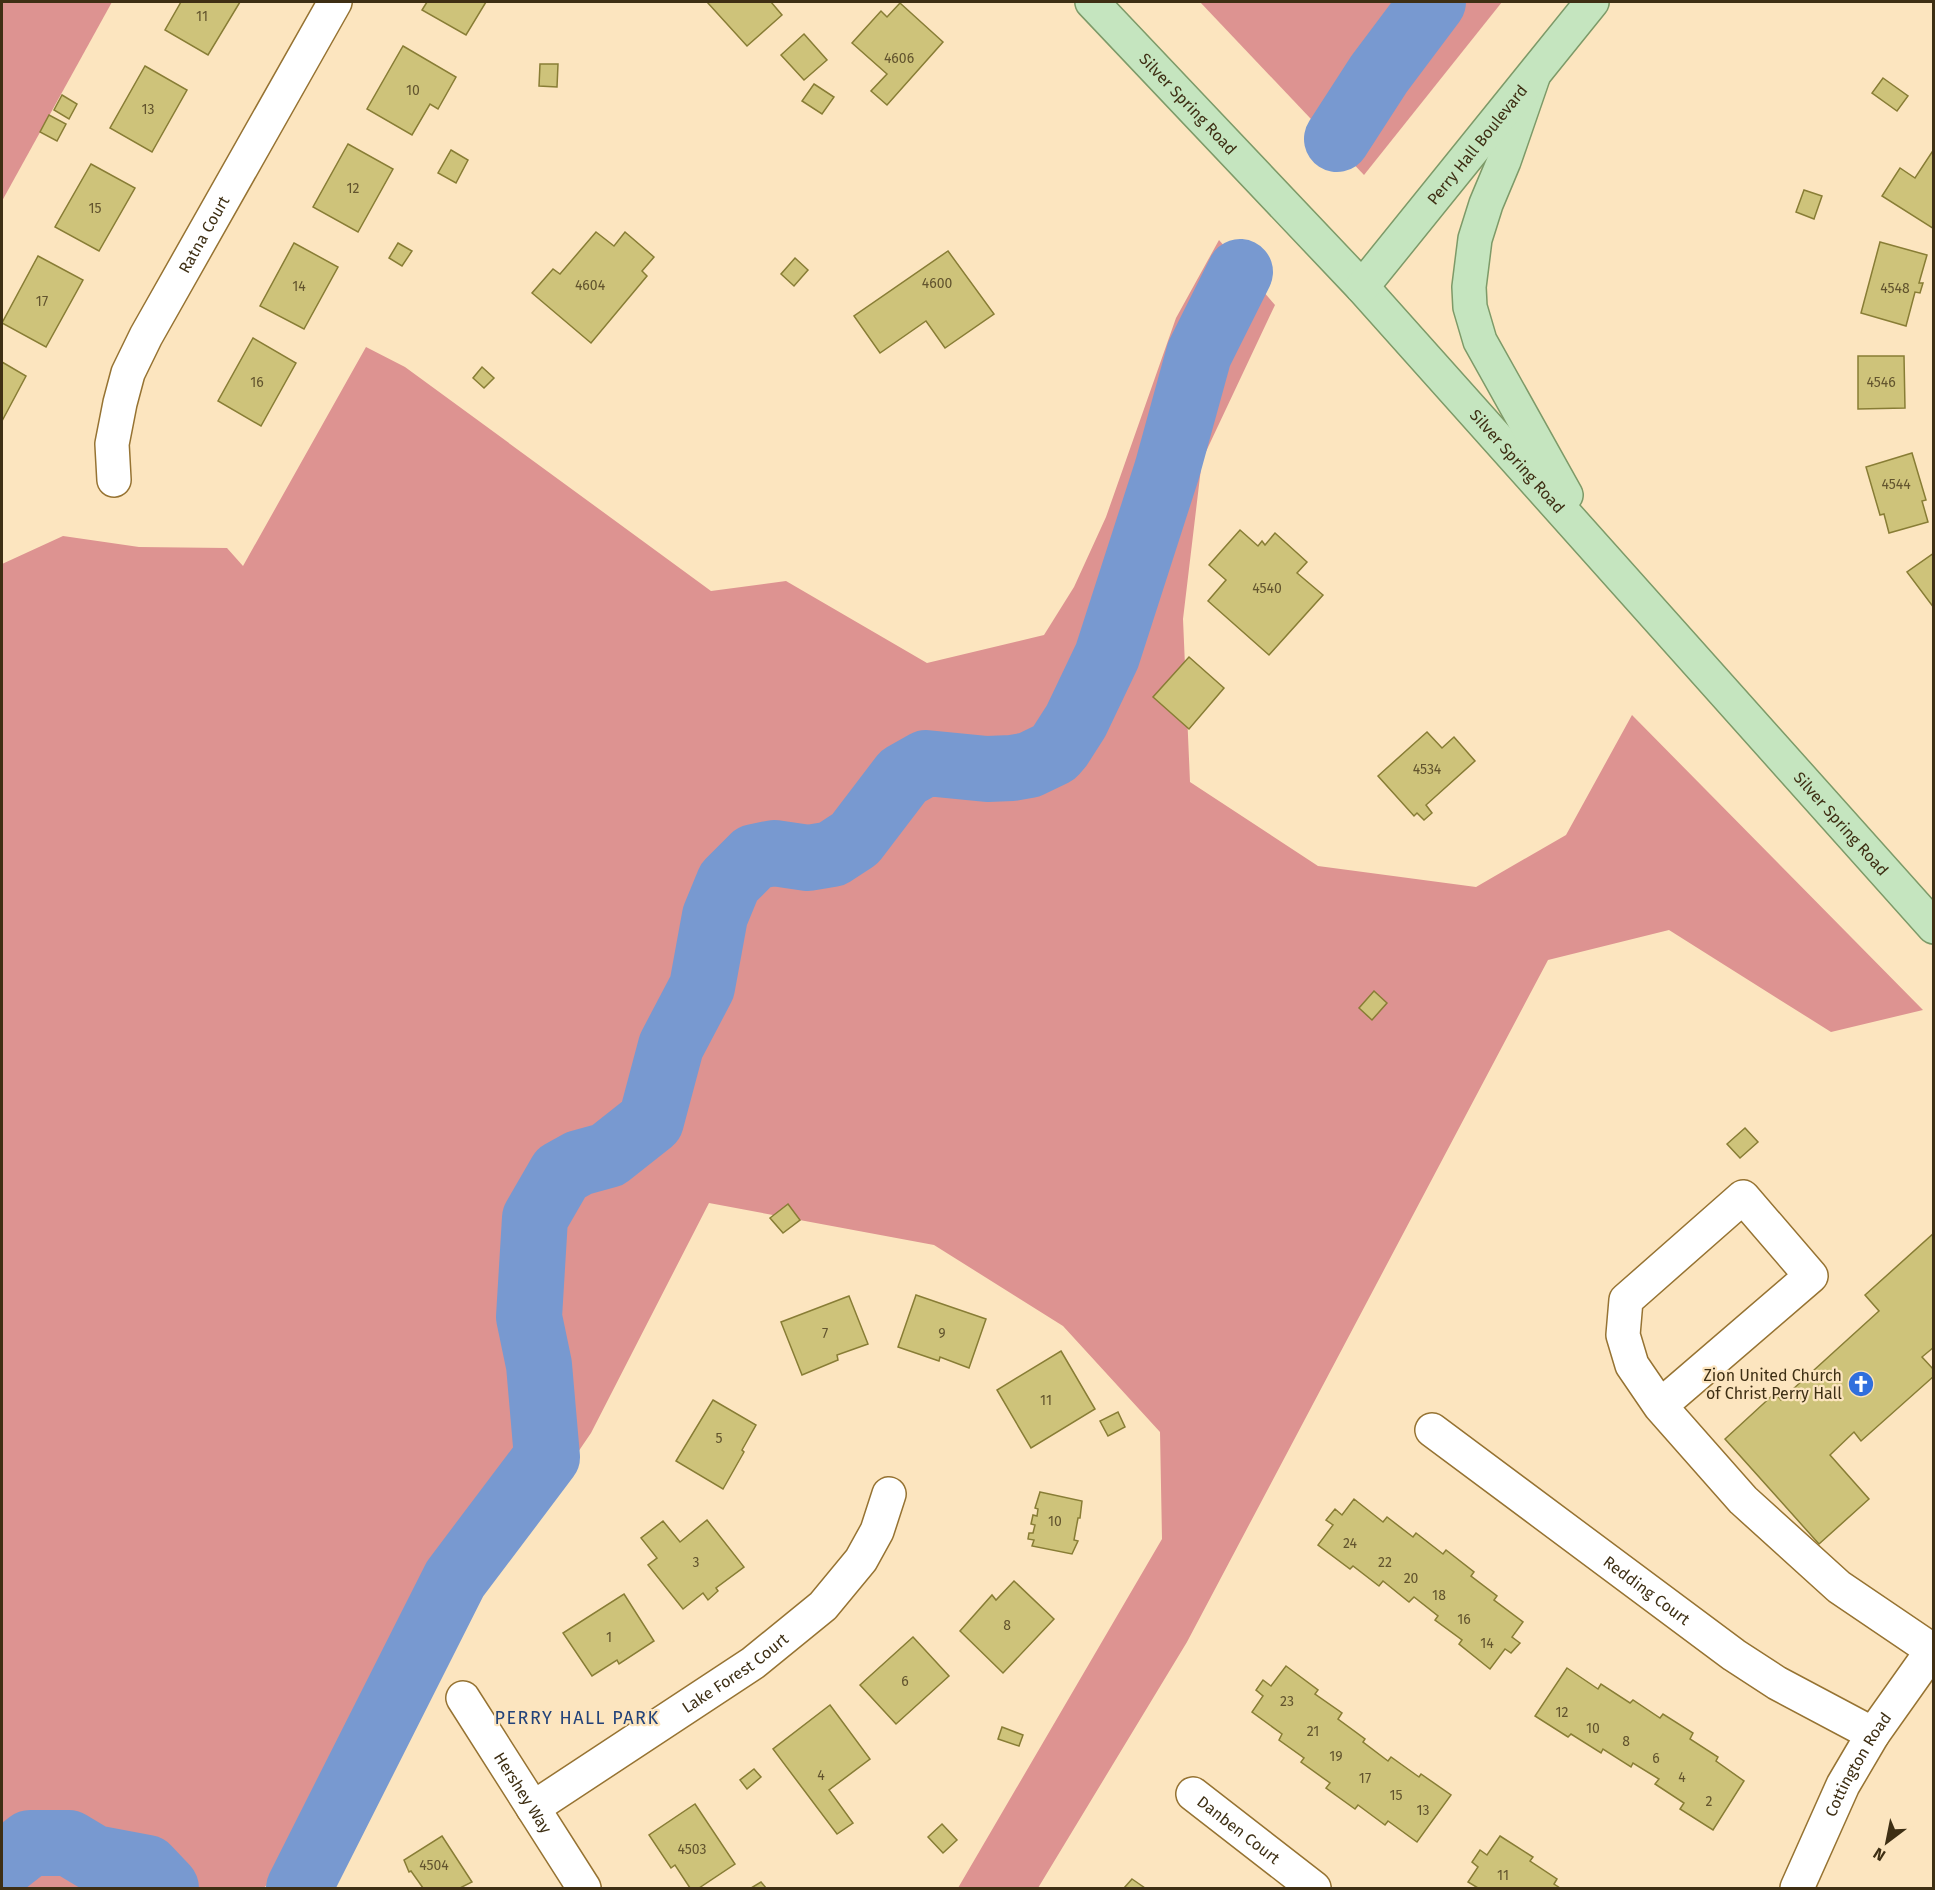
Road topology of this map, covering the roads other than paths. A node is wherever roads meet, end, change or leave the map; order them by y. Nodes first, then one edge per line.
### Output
1 (335, 2) edge
2 (1092, 2) edge
3 (1592, 2) edge
4 (1533, 77) junction
5 (1362, 287) junction
6 (114, 480) dead end
7 (1596, 549) junction
8 (1934, 927) edge
9 (1660, 1406) junction
10 (1432, 1431) dead end
11 (890, 1494) dead end
12 (1933, 1649) edge
13 (463, 1698) dead end
14 (1873, 1734) junction
15 (1193, 1794) dead end
16 (533, 1808) junction
17 (584, 1888) edge
18 (1314, 1888) edge
19 (1797, 1888) edge

1 - 6 street, Ratna Court
2 - 5 main road, Silver Spring Road
3 - 4 main road, Perry Hall Boulevard
4 - 5 main road, Perry Hall Boulevard
4 - 7 main road
5 - 7 main road, Silver Spring Road
7 - 8 main road, Silver Spring Road
9 - 9 street
9 - 12 street
10 - 14 street, Redding Court
11 - 16 street, Lake Forest Court
12 - 14 street, Cottington Road
13 - 16 street, Hershey Way
14 - 19 street, Cottington Road
15 - 18 street, Danben Court
16 - 17 street, Hershey Way

